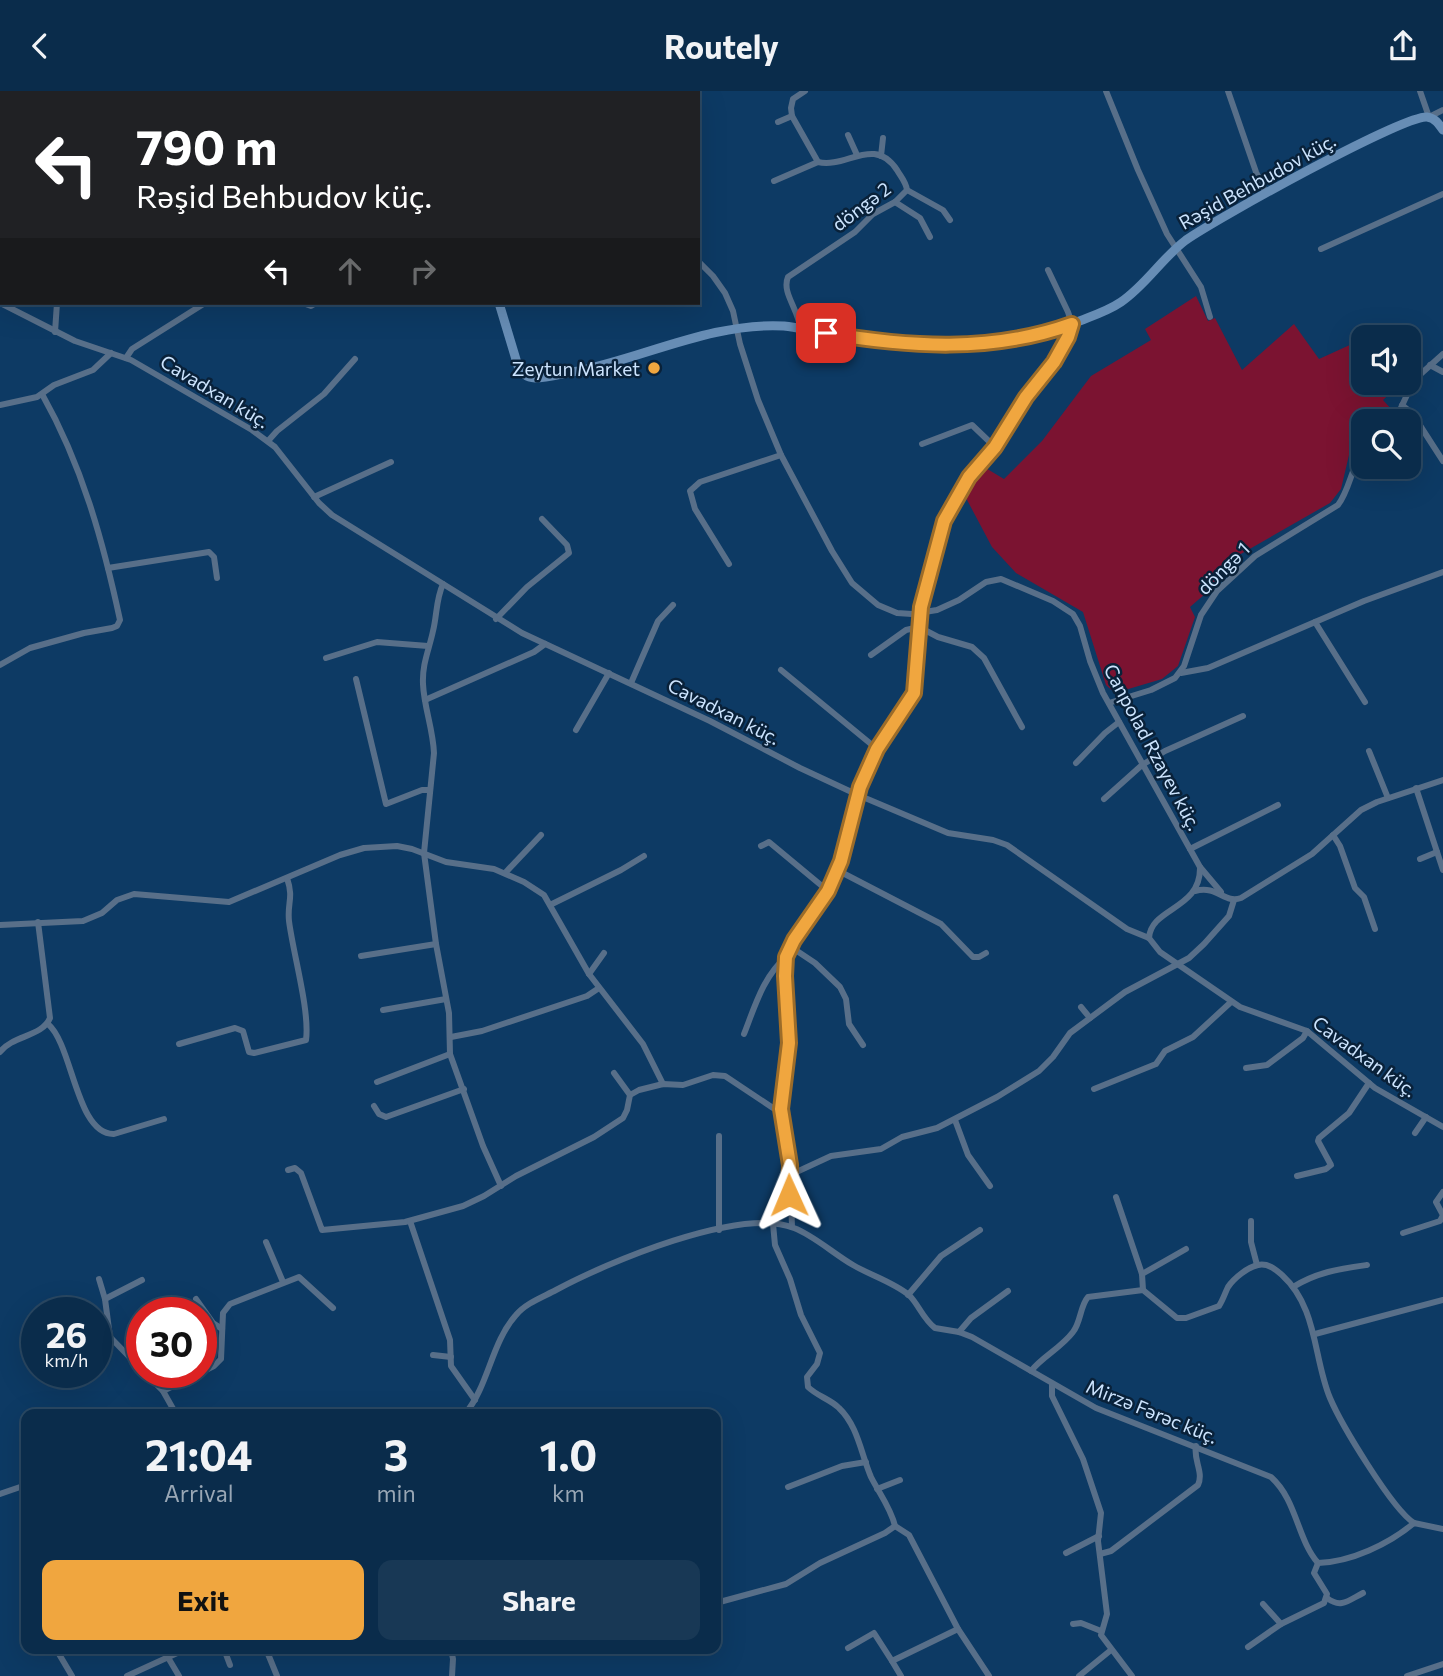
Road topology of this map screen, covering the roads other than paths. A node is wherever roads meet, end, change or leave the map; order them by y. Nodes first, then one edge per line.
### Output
1 (805, 91) edge
2 (1106, 91) edge
3 (1228, 91) edge
4 (1420, 91) edge
5 (1443, 110) edge
6 (792, 116) junction
7 (1430, 117) junction
8 (778, 122) dead end
9 (1443, 130) edge
10 (848, 135) dead end
11 (883, 138) dead end
12 (858, 155) junction
13 (881, 156) junction
14 (818, 162) junction
15 (774, 181) dead end
16 (907, 190) junction
17 (1266, 193) junction
18 (1443, 194) edge
19 (895, 202) junction
20 (950, 221) dead end
21 (930, 237) dead end
22 (1177, 248) junction
23 (1321, 249) dead end
24 (700, 263) edge
25 (1048, 270) dead end
26 (4, 305) edge
27 (57, 305) edge
28 (202, 305) edge
29 (500, 305) edge
30 (1210, 317) dead end
31 (1072, 324) junction
32 (737, 329) junction
33 (800, 329) junction
34 (55, 332) junction
35 (111, 353) junction
36 (1443, 354) edge
37 (125, 358) junction
38 (355, 359) dead end
39 (1430, 365) junction
40 (1443, 372) edge
41 (42, 394) junction
42 (0, 405) edge
43 (1402, 405) junction
44 (1399, 409) edge
45 (268, 441) junction
46 (922, 444) dead end
47 (995, 447) junction
48 (781, 455) junction
49 (1443, 461) edge
50 (391, 462) dead end
51 (1351, 476) edge
52 (314, 497) junction
53 (542, 519) dead end
54 (729, 564) dead end
55 (108, 568) junction
56 (1443, 572) edge
57 (217, 578) dead end
58 (443, 584) junction
59 (673, 605) dead end
60 (920, 613) junction
61 (496, 619) junction
62 (1315, 622) junction
63 (919, 627) junction
64 (545, 643) junction
65 (428, 646) junction
66 (871, 655) dead end
67 (326, 658) dead end
68 (0, 665) edge
69 (781, 670) dead end
70 (609, 673) junction
71 (1181, 673) junction
72 (356, 679) dead end
73 (631, 683) junction
74 (425, 700) junction
75 (1365, 702) dead end
76 (1109, 703) junction
77 (1243, 716) dead end
78 (1119, 722) junction
79 (1022, 727) dead end
80 (576, 730) dead end
81 (877, 749) junction
82 (1369, 751) dead end
83 (1076, 763) dead end
84 (1142, 765) junction
85 (1443, 780) edge
86 (1416, 788) junction
87 (430, 790) junction
88 (858, 795) junction
89 (1388, 798) junction
90 (1104, 799) dead end
91 (1278, 805) dead end
92 (541, 835) dead end
93 (1333, 835) junction
94 (761, 846) dead end
95 (1191, 849) junction
96 (1437, 852) junction
97 (424, 853) junction
98 (644, 856) dead end
99 (1420, 859) dead end
100 (1200, 867) junction
101 (837, 870) junction
102 (1443, 870) edge
103 (505, 873) junction
104 (287, 877) junction
105 (828, 891) junction
106 (1195, 891) junction
107 (1223, 895) junction
108 (1234, 900) junction
109 (551, 904) junction
110 (38, 922) junction
111 (0, 925) edge
112 (1375, 929) dead end
113 (1149, 938) junction
114 (436, 944) junction
115 (791, 947) junction
116 (604, 953) dead end
117 (986, 953) dead end
118 (361, 956) dead end
119 (786, 957) junction
120 (1179, 965) junction
121 (589, 974) junction
122 (599, 988) junction
123 (446, 999) junction
124 (1231, 1002) junction
125 (1081, 1007) dead end
126 (383, 1010) dead end
127 (1090, 1019) junction
128 (48, 1024) junction
129 (1307, 1031) junction
130 (744, 1034) dead end
131 (451, 1037) junction
132 (179, 1044) dead end
133 (863, 1045) dead end
134 (0, 1052) edge
135 (450, 1054) junction
136 (1246, 1067) dead end
137 (614, 1073) dead end
138 (377, 1081) dead end
139 (1369, 1083) junction
140 (663, 1084) junction
141 (464, 1089) junction
142 (1094, 1089) dead end
143 (630, 1095) junction
144 (374, 1106) dead end
145 (781, 1109) junction
146 (1426, 1117) junction
147 (164, 1119) dead end
148 (955, 1120) junction
149 (1443, 1127) edge
150 (1415, 1133) dead end
151 (719, 1136) dead end
152 (288, 1170) dead end
153 (790, 1175) junction
154 (1297, 1176) dead end
155 (500, 1186) junction
156 (990, 1186) dead end
157 (1443, 1192) edge
158 (1116, 1197) dead end
159 (410, 1221) junction
160 (1251, 1221) dead end
161 (773, 1224) junction
162 (792, 1227) junction
163 (719, 1230) junction
164 (980, 1230) dead end
165 (1403, 1233) dead end
166 (266, 1242) dead end
167 (1186, 1249) dead end
168 (1257, 1265) junction
169 (1367, 1265) dead end
170 (1142, 1274) junction
171 (99, 1279) dead end
172 (142, 1280) dead end
173 (283, 1282) junction
174 (1293, 1287) junction
175 (1143, 1290) junction
176 (1008, 1291) dead end
177 (908, 1295) junction
178 (104, 1297) edge
179 (109, 1297) edge
180 (1443, 1300) edge
181 (333, 1308) dead end
182 (217, 1326) edge
183 (222, 1329) junction
184 (959, 1332) junction
185 (1315, 1334) junction
186 (112, 1339) edge
187 (126, 1353) edge
188 (433, 1355) dead end
189 (451, 1357) junction
190 (1031, 1371) junction
191 (1052, 1385) junction
192 (160, 1388) edge
193 (163, 1391) junction
194 (475, 1400) junction
195 (173, 1409) edge
196 (469, 1409) edge
197 (1196, 1446) junction
198 (866, 1462) junction
199 (900, 1480) dead end
200 (21, 1487) edge
201 (788, 1487) dead end
202 (877, 1489) junction
203 (0, 1494) edge
204 (1414, 1523) junction
205 (895, 1526) junction
206 (1443, 1529) edge
207 (1099, 1536) junction
208 (1066, 1553) dead end
209 (1100, 1554) junction
210 (1318, 1563) junction
211 (1363, 1593) dead end
212 (1327, 1598) junction
213 (721, 1602) edge
214 (1263, 1604) dead end
215 (1073, 1624) dead end
216 (1281, 1624) junction
217 (958, 1629) junction
218 (1101, 1631) junction
219 (1248, 1647) dead end
220 (848, 1649) dead end
221 (1111, 1650) junction
222 (59, 1654) edge
223 (166, 1654) edge
224 (175, 1654) edge
225 (226, 1654) edge
226 (268, 1654) edge
227 (452, 1654) edge
228 (168, 1657) junction
229 (892, 1661) junction
230 (1443, 1664) edge
231 (230, 1665) dead end
232 (72, 1676) edge
233 (127, 1676) edge
234 (179, 1676) edge
235 (276, 1676) edge
236 (452, 1676) edge
237 (901, 1676) edge
238 (989, 1676) edge
239 (1079, 1676) edge
240 (1132, 1676) edge
241 (1408, 1676) edge

1 - 6 street
2 - 22 street
3 - 17 street
4 - 7 street
5 - 7 street, Rəşid Behbudov küç.
6 - 8 street
6 - 14 street
7 - 9 street
7 - 17 street, Rəşid Behbudov küç.
10 - 12 street
11 - 13 street
12 - 13 street, döngə 2
12 - 14 street, döngə 2
13 - 16 street, döngə 2
14 - 15 street, döngə 2
16 - 19 street, döngə 2
16 - 20 street
17 - 22 street, Rəşid Behbudov küç.
18 - 23 street
19 - 21 street
19 - 33 street, döngə 2
22 - 30 street
22 - 31 street, Rəşid Behbudov küç.
24 - 32 street, Canpolad Rzayev küç.
25 - 31 street
26 - 34 street, Cavadxan küç.
27 - 34 street
28 - 37 street
29 - 32 street, Rəşid Behbudov küç.
31 - 33 street, Rəşid Behbudov küç.
31 - 47 street
32 - 33 street, Rəşid Behbudov küç.
32 - 48 street, Canpolad Rzayev küç.
34 - 35 street, Cavadxan küç.
35 - 37 street, Cavadxan küç.
35 - 41 street
36 - 39 street
37 - 45 street, Cavadxan küç.
38 - 45 street
39 - 40 street
39 - 43 street
41 - 42 street
41 - 55 street
43 - 44 street
43 - 49 street
45 - 52 street, Cavadxan küç.
46 - 47 street
47 - 60 street
48 - 54 street
48 - 60 street, Canpolad Rzayev küç.
50 - 52 street
51 - 71 street, döngə 1
52 - 58 street, Cavadxan küç.
53 - 61 street
55 - 57 street
55 - 68 street
56 - 62 street
58 - 61 street, Cavadxan küç.
58 - 65 street
59 - 73 street
60 - 63 street
60 - 76 street, Canpolad Rzayev küç.
61 - 64 street, Cavadxan küç.
62 - 71 street
62 - 75 street
63 - 66 street
63 - 79 street
63 - 81 street
64 - 70 street, Cavadxan küç.
64 - 74 street
65 - 67 street
65 - 74 street
69 - 81 street
70 - 73 street, Cavadxan küç.
70 - 80 street
71 - 76 street
72 - 87 street
73 - 88 street, Cavadxan küç.
74 - 87 street
76 - 78 street, Canpolad Rzayev küç.
77 - 84 street
78 - 83 street
78 - 84 street, Canpolad Rzayev küç.
81 - 88 street
82 - 89 street
84 - 90 street
84 - 95 street, Canpolad Rzayev küç.
85 - 86 street
86 - 89 street
86 - 96 street
87 - 97 street
88 - 101 street
88 - 113 street, Cavadxan küç.
89 - 93 street
91 - 95 street
92 - 103 street
93 - 108 street
93 - 112 street
94 - 105 street
95 - 100 street, Canpolad Rzayev küç.
96 - 99 street
96 - 102 street
97 - 103 street
97 - 104 street
97 - 114 street
98 - 109 street
100 - 106 street
100 - 107 street, Canpolad Rzayev küç.
101 - 105 street
101 - 117 street
103 - 109 street
104 - 110 street
104 - 132 street
105 - 115 street
106 - 107 street
106 - 113 street
107 - 108 street
108 - 120 street
109 - 121 street
110 - 111 street
110 - 128 street
113 - 120 street, Cavadxan küç.
114 - 118 street
114 - 123 street
115 - 119 street
115 - 133 street
116 - 121 street
119 - 130 street
119 - 145 street
120 - 124 street, Cavadxan küç.
120 - 127 street
121 - 122 street
122 - 131 street
122 - 140 street
123 - 126 street
123 - 131 street
124 - 129 street, Cavadxan küç.
124 - 142 street
125 - 127 street
127 - 148 street
128 - 134 street
128 - 147 street
129 - 136 street
129 - 139 street, Cavadxan küç.
131 - 135 street
135 - 138 street
135 - 141 street
137 - 143 street
139 - 146 street, Cavadxan küç.
139 - 154 street
140 - 143 street
140 - 145 street
141 - 144 street
141 - 155 street
143 - 155 street
145 - 153 street
146 - 149 street, Cavadxan küç.
146 - 150 street
148 - 153 street
148 - 156 street
151 - 163 street
152 - 159 street
153 - 162 street
155 - 159 street
157 - 165 street
158 - 170 street
159 - 189 street
160 - 168 street
161 - 162 street
161 - 163 street
161 - 198 street
162 - 177 street, Mirzə Fərəc küç.
163 - 194 street
164 - 177 street
166 - 173 street
167 - 170 street
168 - 174 street
168 - 175 street
169 - 174 street
170 - 175 street
171 - 178 street
172 - 179 street
173 - 181 street
173 - 183 street
174 - 185 street
175 - 190 street
176 - 184 street
177 - 184 street, Mirzə Fərəc küç.
180 - 185 street
182 - 183 street
183 - 193 street
184 - 190 street, Mirzə Fərəc küç.
185 - 204 street
186 - 187 street
188 - 189 street
189 - 194 street
190 - 191 street, Mirzə Fərəc küç.
191 - 197 street, Mirzə Fərəc küç.
191 - 207 street
192 - 193 street
193 - 195 street
194 - 196 street
197 - 209 street
197 - 210 street, Mirzə Fərəc küç.
198 - 201 street
198 - 202 street
199 - 202 street
200 - 203 street
202 - 205 street
204 - 206 street
204 - 210 street
205 - 213 street
205 - 217 street
207 - 208 street
207 - 209 street
209 - 218 street
210 - 212 street, Mirzə Fərəc küç.
211 - 212 street
212 - 216 street
214 - 216 street
215 - 218 street
216 - 219 street
217 - 229 street
217 - 238 street
218 - 221 street
220 - 229 street
221 - 239 street
221 - 240 street
222 - 232 street
223 - 228 street
224 - 228 street
225 - 231 street
226 - 235 street
227 - 236 street
228 - 233 street
228 - 234 street
229 - 237 street
230 - 241 street

